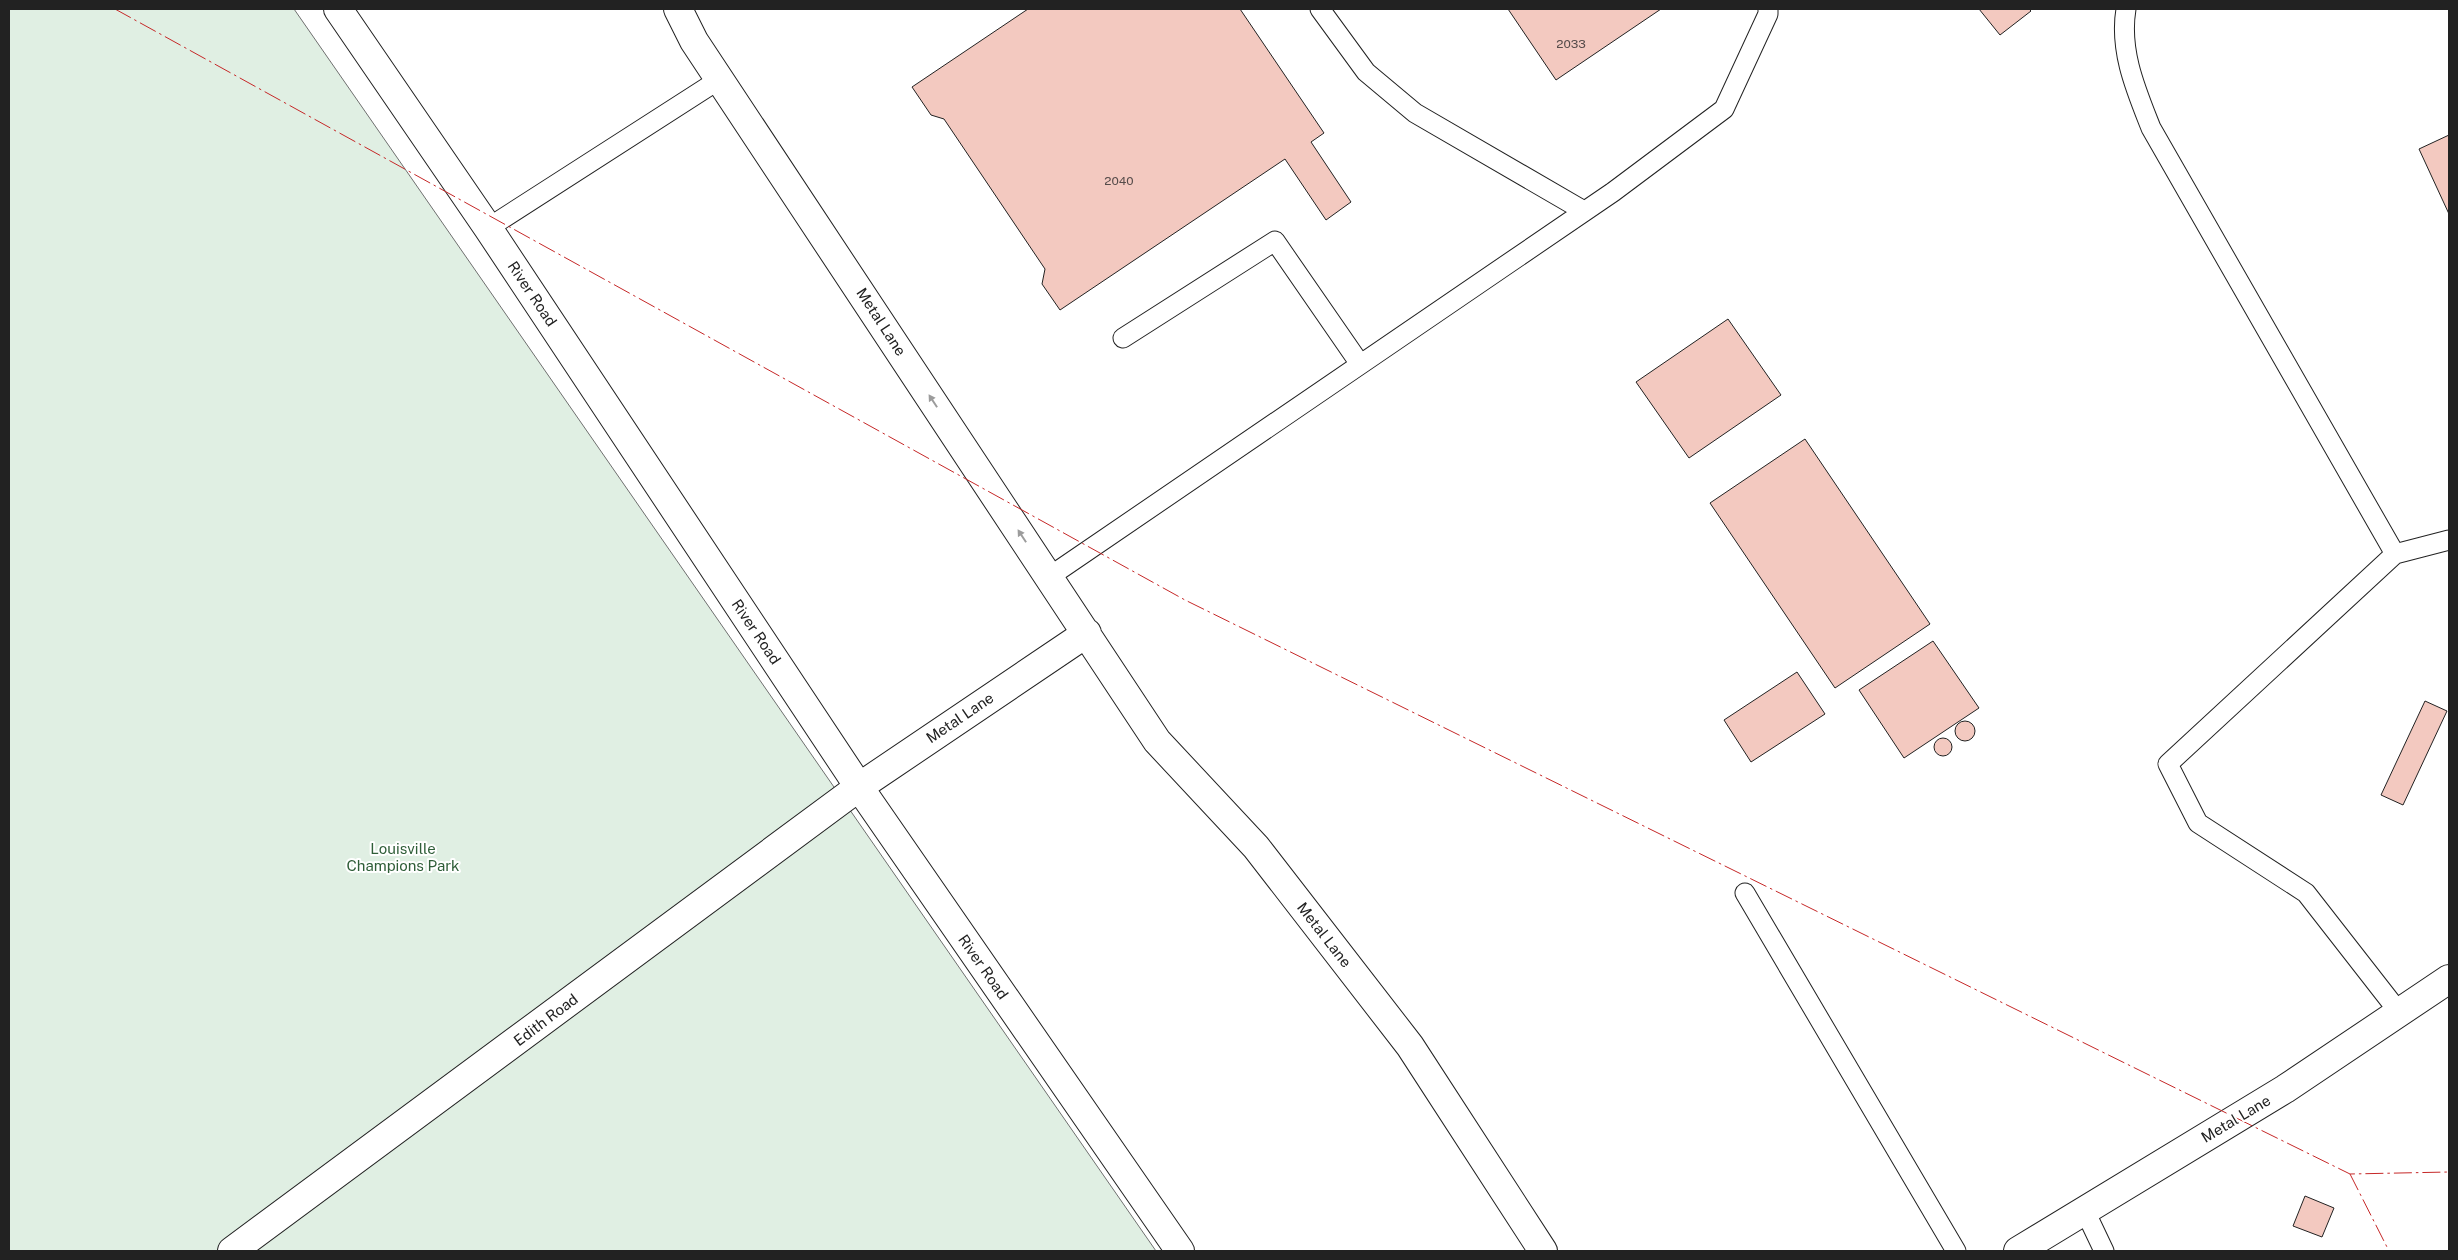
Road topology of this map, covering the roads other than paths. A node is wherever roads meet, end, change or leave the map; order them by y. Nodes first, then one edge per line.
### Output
1 (338, 9) edge
2 (678, 9) edge
3 (1320, 9) edge
4 (1768, 9) edge
5 (2126, 9) edge
6 (720, 79) junction
7 (1584, 211) junction
8 (488, 228) junction
9 (1123, 338) dead end
10 (1360, 364) junction
11 (2449, 540) edge
12 (2395, 554) junction
13 (1049, 577) junction
14 (1086, 633) junction
15 (859, 787) junction
16 (1745, 893) dead end
17 (2449, 979) edge
18 (2398, 1011) junction
19 (2085, 1211) junction
20 (232, 1251) edge
21 (1180, 1251) edge
22 (1543, 1251) edge
23 (1956, 1251) edge
24 (2018, 1251) edge
25 (2104, 1251) edge

1 - 8 street, River Road
2 - 6 street, Metal Lane
3 - 7 lane
4 - 7 lane
5 - 12 lane
6 - 8 lane
13 -> 6 street, Metal Lane
7 - 10 lane
8 - 15 street, River Road
9 - 10 lane
10 - 13 lane
11 - 12 lane
12 - 18 lane
13 - 14 street, Metal Lane
14 - 15 street, Metal Lane
14 - 22 street, Metal Lane
15 - 20 street, Edith Road
15 - 21 street, River Road
16 - 23 lane
17 - 18 street, Metal Lane
18 - 19 street, Metal Lane
19 - 24 street, Metal Lane
19 - 25 lane

